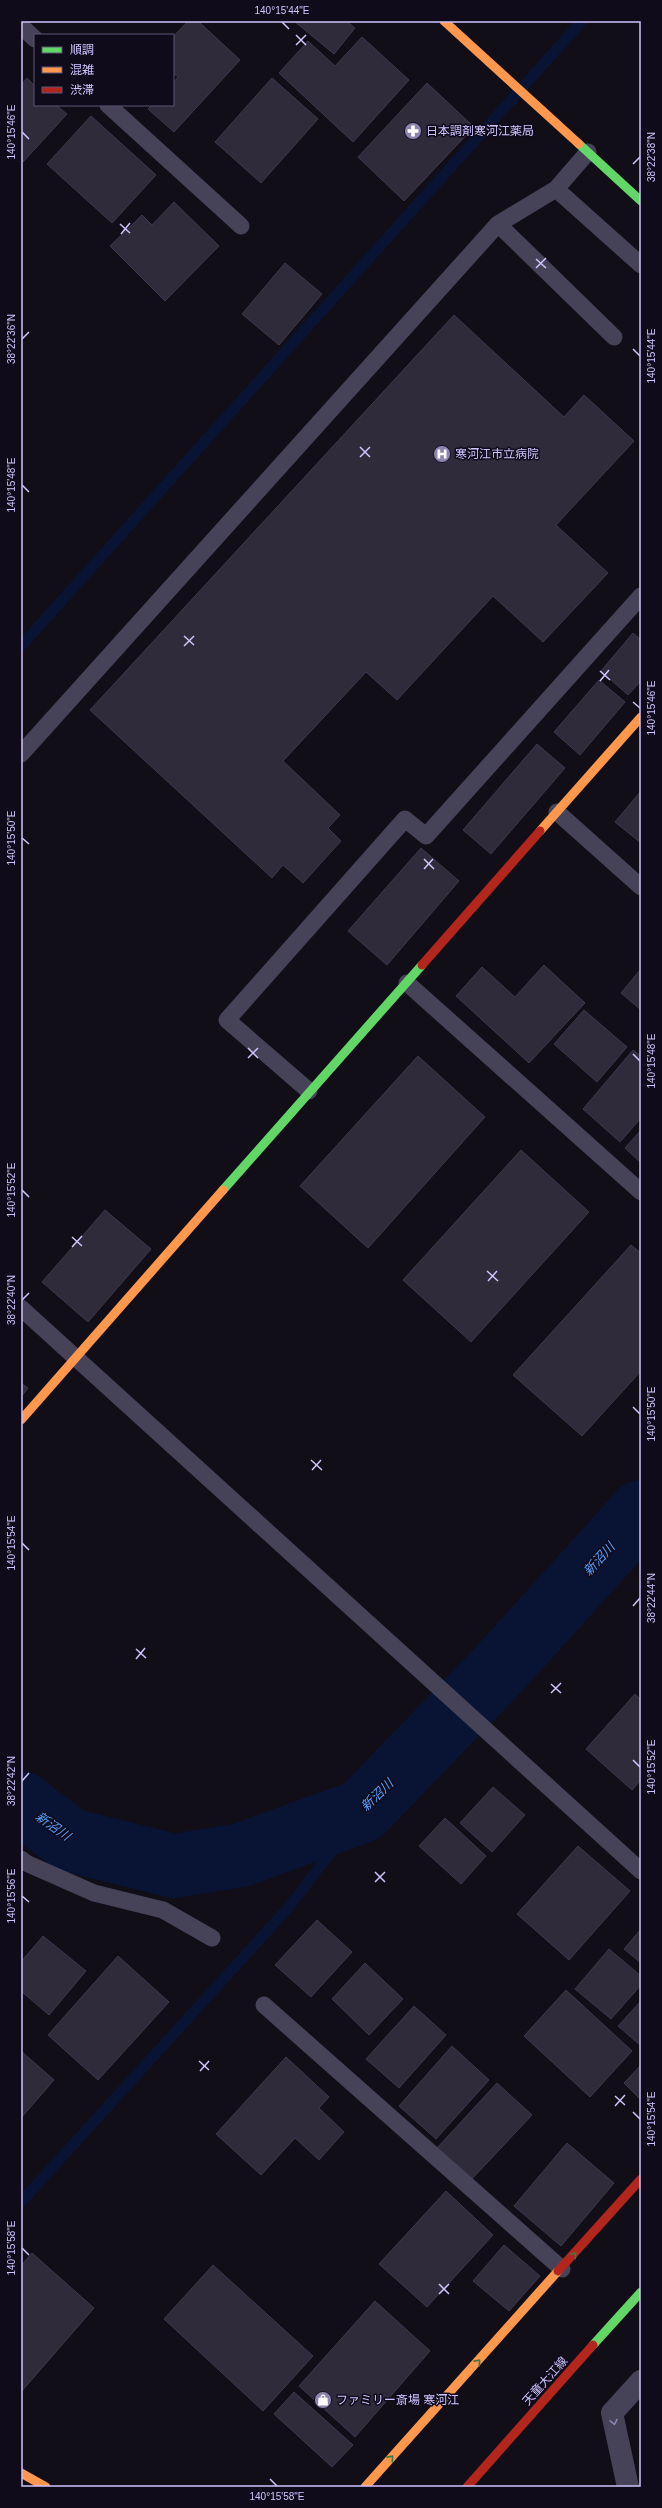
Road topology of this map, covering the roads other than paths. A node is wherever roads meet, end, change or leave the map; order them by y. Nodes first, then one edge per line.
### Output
1 (444, 21) edge
2 (21, 26) edge
3 (34, 38) edge
4 (109, 106) edge
5 (588, 152) junction
6 (556, 189) junction
7 (641, 201) edge
8 (498, 224) junction
9 (241, 226) dead end
10 (641, 265) edge
11 (614, 337) dead end
12 (641, 596) edge
13 (641, 717) edge
14 (21, 754) edge
15 (557, 812) junction
16 (641, 887) edge
17 (407, 983) junction
18 (309, 1091) junction
19 (641, 1192) edge
20 (21, 1308) edge
21 (76, 1357) junction
22 (21, 1420) edge
23 (21, 1858) edge
24 (641, 1871) edge
25 (212, 1938) dead end
26 (264, 2005) dead end
27 (641, 2178) edge
28 (562, 2269) junction
29 (641, 2292) edge
30 (641, 2381) edge
31 (21, 2472) edge
32 (46, 2487) edge
33 (365, 2487) edge
34 (467, 2487) edge
35 (628, 2487) edge

1 - 5 street
2 - 3 lane
4 - 9 lane
5 - 6 lane
5 - 7 street
6 - 8 lane
6 - 10 lane
8 - 11 lane
8 - 14 lane
12 - 18 lane
13 - 15 street
15 - 16 lane
15 - 17 street
17 - 18 street
17 - 19 lane
18 - 21 street
20 - 21 lane
21 - 22 street
21 - 24 lane
23 - 25 lane
26 - 28 lane
28 -> 27 street
33 -> 28 street
29 - 34 street, 天童大江線
30 -> 35 street
31 - 32 street

